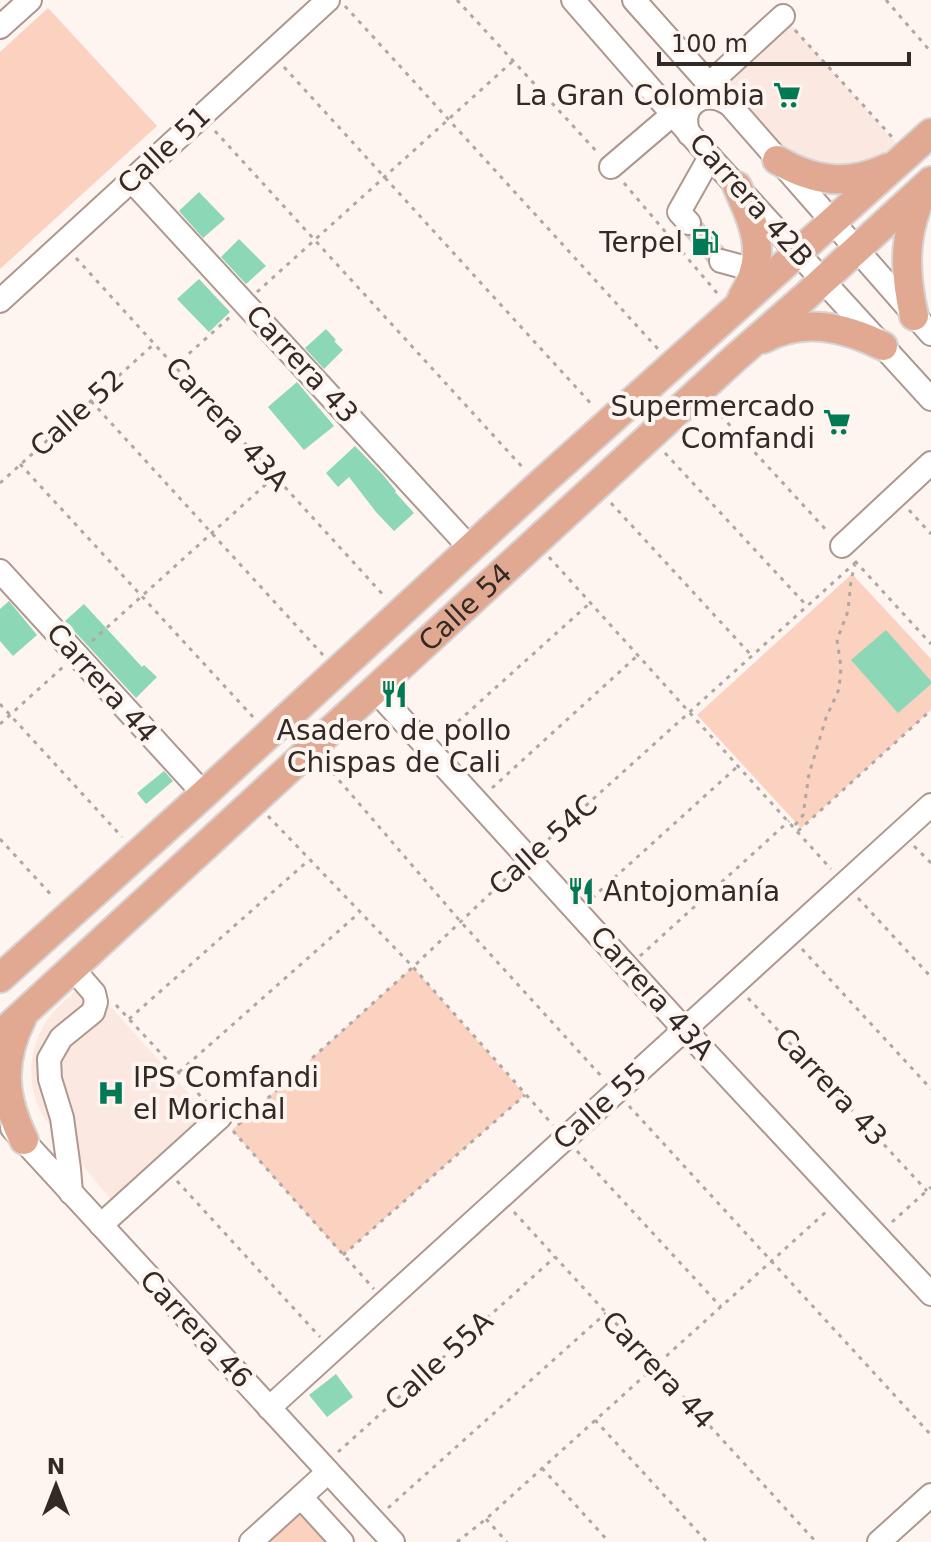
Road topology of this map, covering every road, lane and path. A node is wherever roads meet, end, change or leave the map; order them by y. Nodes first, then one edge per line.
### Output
1 (30, 0) edge
2 (328, 0) edge
3 (340, 0) edge
4 (457, 0) edge
5 (573, 0) edge
6 (634, 0) edge
7 (886, 0) edge
8 (783, 16) joint
9 (0, 27) edge
10 (931, 52) edge
11 (270, 53) junction
12 (513, 61) junction
13 (709, 84) junction
14 (731, 106) junction
15 (673, 114) junction
16 (201, 116) junction
17 (449, 119) junction
18 (931, 133) edge
19 (689, 134) junction
20 (908, 154) junction
21 (710, 157) junction
22 (777, 160) junction
23 (611, 167) junction
24 (384, 177) junction
25 (131, 180) junction
26 (929, 183) edge
27 (737, 186) junction
28 (832, 222) junction
29 (689, 223) tunnel mouth
30 (315, 240) junction
31 (62, 244) junction
32 (857, 249) junction
33 (798, 252) junction
34 (721, 261) tunnel mouth
35 (754, 270) junction
36 (823, 280) junction
37 (0, 301) edge
38 (245, 302) junction
39 (729, 307) junction
40 (922, 325) edge
41 (154, 344) junction
42 (883, 346) junction
43 (666, 357) dead end
44 (733, 360) junction
45 (174, 367) junction
46 (931, 399) edge
47 (91, 401) junction
48 (711, 405) dead end
49 (602, 415) dead end
50 (660, 448) dead end
51 (931, 463) edge
52 (20, 464) junction
53 (275, 476) junction
54 (532, 478) dead end
55 (0, 483) edge
56 (896, 495) junction
57 (607, 498) dead end
58 (211, 533) junction
59 (931, 534) edge
60 (471, 549) junction
61 (547, 554) dead end
62 (849, 554) junction
63 (0, 571) edge
64 (141, 597) junction
65 (591, 602) junction
66 (392, 604) dead end
67 (807, 606) junction
68 (931, 644) edge
69 (76, 655) junction
70 (639, 655) junction
71 (752, 656) junction
72 (328, 662) dead end
73 (375, 690) junction
74 (0, 704) edge
75 (931, 710) edge
76 (690, 712) junction
77 (10, 715) junction
78 (0, 724) edge
79 (259, 724) dead end
80 (429, 749) junction
81 (739, 766) junction
82 (204, 794) junction
83 (477, 801) junction
84 (931, 805) edge
85 (265, 813) dead end
86 (789, 821) junction
87 (794, 826) junction
88 (798, 831) junction
89 (901, 832) junction
90 (0, 839) edge
91 (127, 843) dead end
92 (529, 858) junction
93 (309, 859) junction
94 (931, 863) edge
95 (844, 884) junction
96 (59, 904) dead end
97 (578, 911) junction
98 (360, 912) junction
99 (788, 935) junction
100 (413, 967) junction
101 (629, 967) junction
102 (73, 969) junction
103 (931, 977) edge
104 (0, 978) edge
105 (735, 983) junction
106 (113, 1001) dead end
107 (24, 1014) junction
108 (129, 1019) junction
109 (684, 1029) junction
110 (0, 1035) edge
111 (179, 1072) junction
112 (931, 1089) edge
113 (525, 1095) junction
114 (0, 1115) edge
115 (226, 1124) junction
116 (565, 1138) junction
117 (24, 1140) junction
118 (177, 1181) dead end
119 (931, 1187) edge
120 (927, 1191) junction
121 (71, 1193) junction
122 (500, 1197) junction
123 (842, 1197) junction
124 (101, 1225) junction
125 (878, 1236) junction
126 (343, 1255) junction
127 (555, 1257) junction
128 (931, 1294) edge
129 (386, 1302) junction
130 (721, 1307) junction
131 (606, 1313) junction
132 (332, 1350) junction
133 (655, 1366) junction
134 (269, 1408) junction
135 (595, 1420) junction
136 (542, 1468) junction
137 (326, 1469) junction
138 (931, 1495) edge
139 (301, 1497) junction
140 (486, 1519) junction
141 (374, 1521) junction
142 (251, 1542) edge
143 (342, 1542) edge
144 (393, 1542) edge
145 (457, 1542) edge
146 (507, 1542) edge
147 (609, 1542) edge
148 (707, 1542) edge
149 (816, 1542) edge
150 (879, 1542) edge

1 - 9 street
2 - 11 street, Calle 51
3 - 17 path
4 - 12 path
5 - 15 street, Carrera 42B
6 - 13 street, Carrera 42B
7 - 10 path
8 - 13 street
8 - 20 path
11 - 16 street, Calle 51
11 - 24 path
12 - 17 path
12 - 23 path
13 - 14 street, Carrera 42B
14 - 19 street
14 - 22 street, Carrera 42B
15 - 19 street, Carrera 42B
15 - 23 street
16 - 25 street, Calle 51
16 - 30 path
17 - 24 path
17 - 43 path
18 - 20 main road, Calle 54
19 - 21 street, Carrera 42B
20 - 22 main road
20 - 28 main road, Calle 54
21 - 27 street, Carrera 42B
21 - 29 street
22 - 28 street, Carrera 42B
23 - 39 path
24 - 30 path
24 - 49 path
25 - 31 street, Calle 51
25 - 38 street, Carrera 43
26 - 32 main road, Calle 54
26 - 40 main road
27 - 33 street, Carrera 42B
27 - 35 main road
28 - 32 street, Carrera 42B
28 - 33 main road, Calle 54
30 - 38 path
30 - 54 path
31 - 37 street, Calle 51
31 - 41 path, Carrera 43A
32 - 36 main road, Calle 54
32 - 40 street, Carrera 42B
33 - 36 street, Carrera 42B
33 - 39 main road, Calle 54
34 - 35 street
35 - 39 main road
36 - 42 street, Carrera 42B
36 - 44 main road, Calle 54
38 - 45 path
38 - 60 street, Carrera 43
39 - 60 main road, Calle 54
41 - 45 path, Carrera 43A
41 - 47 path, Calle 52
42 - 44 main road
42 - 46 street, Carrera 42B
44 - 73 main road, Calle 54
45 - 53 path, Carrera 43A
47 - 52 path, Calle 52
47 - 58 path
48 - 62 path
50 - 67 path
51 - 56 street
52 - 55 path, Calle 52
52 - 64 path
53 - 58 path
53 - 66 path, Carrera 43A
56 - 59 path
56 - 62 street
57 - 71 path
58 - 64 path
58 - 72 path
60 - 82 main road, Calle 54
61 - 65 path
62 - 67 path, Calle 54C
62 - 68 path
62 - 87 path
63 - 69 street, Carrera 44
64 - 69 path
64 - 79 path
65 - 70 path
65 - 80 path
67 - 71 path, Calle 54C
69 - 77 path
69 - 82 street, Carrera 44
70 - 76 path
70 - 83 path
71 - 76 path, Calle 54C
73 - 80 street, Carrera 43A
73 - 102 main road, Calle 54
74 - 77 path
75 - 88 path
76 - 81 path
76 - 92 path, Calle 54C
77 - 78 path
77 - 91 path
80 - 83 street, Carrera 43A
81 - 86 path
81 - 97 path
82 - 104 main road, Calle 54
83 - 92 street, Carrera 43A
84 - 89 street, Calle 55
85 - 93 path
86 - 87 path
86 - 101 path
87 - 88 path
88 - 95 path
89 - 94 path
89 - 95 street, Calle 55
90 - 96 path
92 - 97 street, Carrera 43A
92 - 100 path, Calle 54C
93 - 98 path
93 - 108 path
95 - 99 street, Calle 55
95 - 103 path
97 - 101 street, Carrera 43A
98 - 100 path
98 - 111 path
99 - 105 street, Calle 55
99 - 112 path
100 - 113 path
100 - 115 path, Calle 54C
101 - 109 street, Carrera 43A
102 - 107 main road, Calle 54
102 - 121 street
105 - 109 street, Calle 55
105 - 120 path, Carrera 43
106 - 108 path
107 - 110 main road, Calle 54
107 - 117 main road
108 - 111 path
109 - 116 street, Calle 55
109 - 123 street, Carrera 43A
111 - 115 path
113 - 116 path
113 - 126 path
114 - 117 street, Carrera 46
115 - 124 street
115 - 126 path
116 - 122 street, Calle 55
116 - 130 path
117 - 121 street, Carrera 46
118 - 132 path
119 - 120 path
120 - 125 path
121 - 124 street, Carrera 46
122 - 127 path, Carrera 44
122 - 129 street, Calle 55
123 - 125 street, Carrera 43A
123 - 130 path
124 - 134 street, Carrera 46
125 - 128 street, Carrera 43A
126 - 129 path
127 - 131 path, Carrera 44
127 - 137 path, Calle 55A
129 - 132 street, Calle 55
130 - 133 path
131 - 133 path, Carrera 44
131 - 141 path
132 - 134 street, Calle 55
133 - 135 path
133 - 149 path, Carrera 44
134 - 137 street, Carrera 46
135 - 136 path
135 - 148 path
136 - 140 path
136 - 147 path
137 - 139 street
137 - 141 street, Carrera 46
138 - 150 street
139 - 142 street
139 - 143 street
140 - 145 path
140 - 146 path
141 - 144 street, Carrera 46

